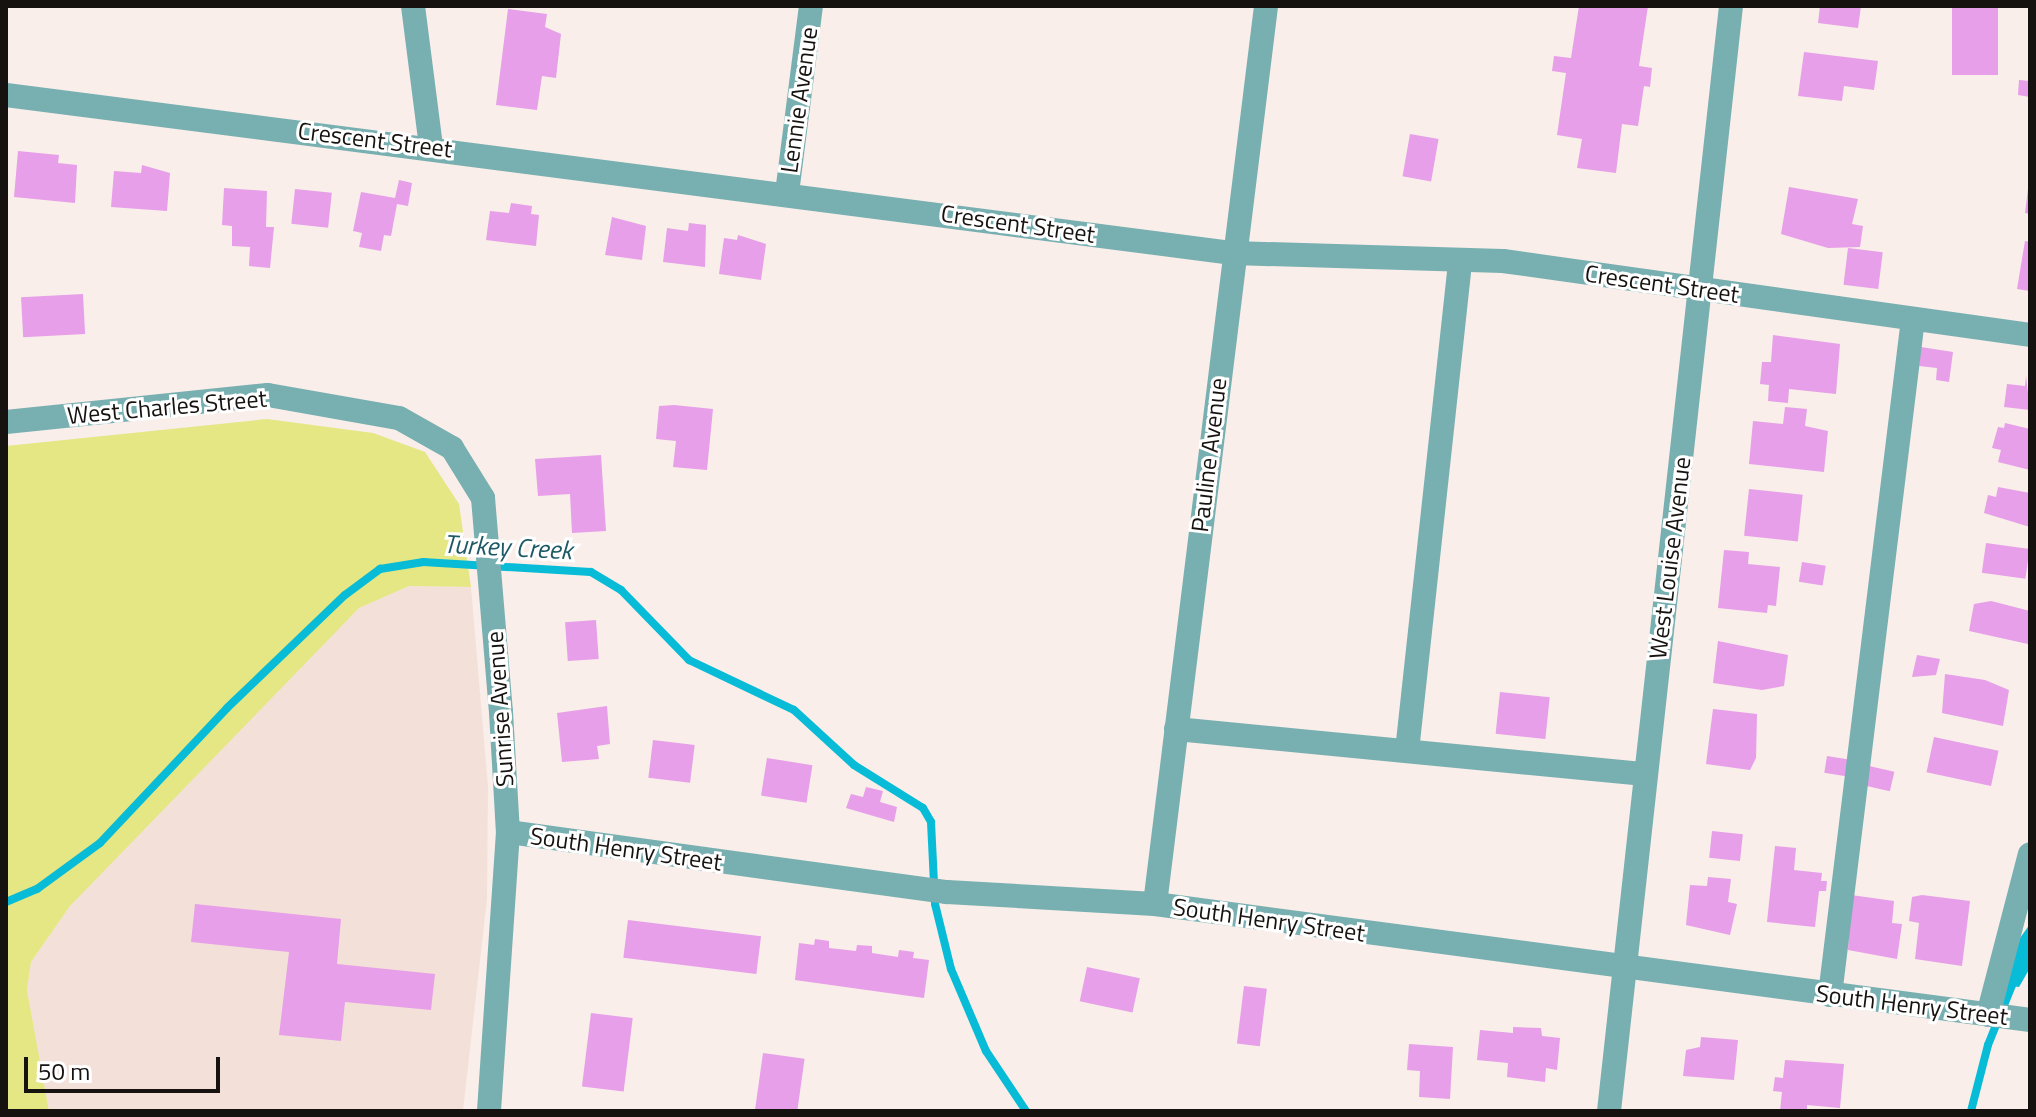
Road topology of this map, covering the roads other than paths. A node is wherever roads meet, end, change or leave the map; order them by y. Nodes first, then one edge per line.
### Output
1 (413, 6) edge
2 (811, 6) edge
3 (1266, 6) edge
4 (1731, 6) edge
5 (6, 95) edge
6 (431, 146) junction
7 (787, 193) junction
8 (1233, 253) junction
9 (1460, 260) junction
10 (1701, 290) junction
11 (1913, 319) junction
12 (2030, 335) edge
13 (6, 422) edge
14 (483, 498) joint
15 (1176, 729) junction
16 (1407, 751) junction
17 (1645, 774) junction
18 (508, 832) junction
19 (2030, 854) edge
20 (1155, 904) junction
21 (1622, 969) junction
22 (1830, 995) junction
23 (1988, 1015) junction
24 (2030, 1020) edge
25 (489, 1111) edge
26 (1609, 1111) edge

1 - 6 street
2 - 7 street, Lennie Avenue
3 - 8 street, Pauline Avenue
4 - 10 street, West Louise Avenue
5 - 6 street, Crescent Street
6 - 7 street, Crescent Street
7 - 8 street, Crescent Street
8 - 9 street, Crescent Street
8 - 15 street, Pauline Avenue
9 - 10 street, Crescent Street
9 - 16 street
10 - 11 street, Crescent Street
10 - 17 street, West Louise Avenue
11 - 12 street, Crescent Street
11 - 22 street
13 - 14 street, West Charles Street
14 - 18 street, Sunrise Avenue
15 - 16 street
15 - 20 street, Pauline Avenue
16 - 17 street
17 - 21 street, West Louise Avenue
18 - 20 street, South Henry Street
18 - 25 street, Sunrise Avenue
19 - 23 street
20 - 21 street, South Henry Street
21 - 22 street, South Henry Street
21 - 26 street, West Louise Avenue
22 - 23 street, South Henry Street
23 - 24 street, South Henry Street

